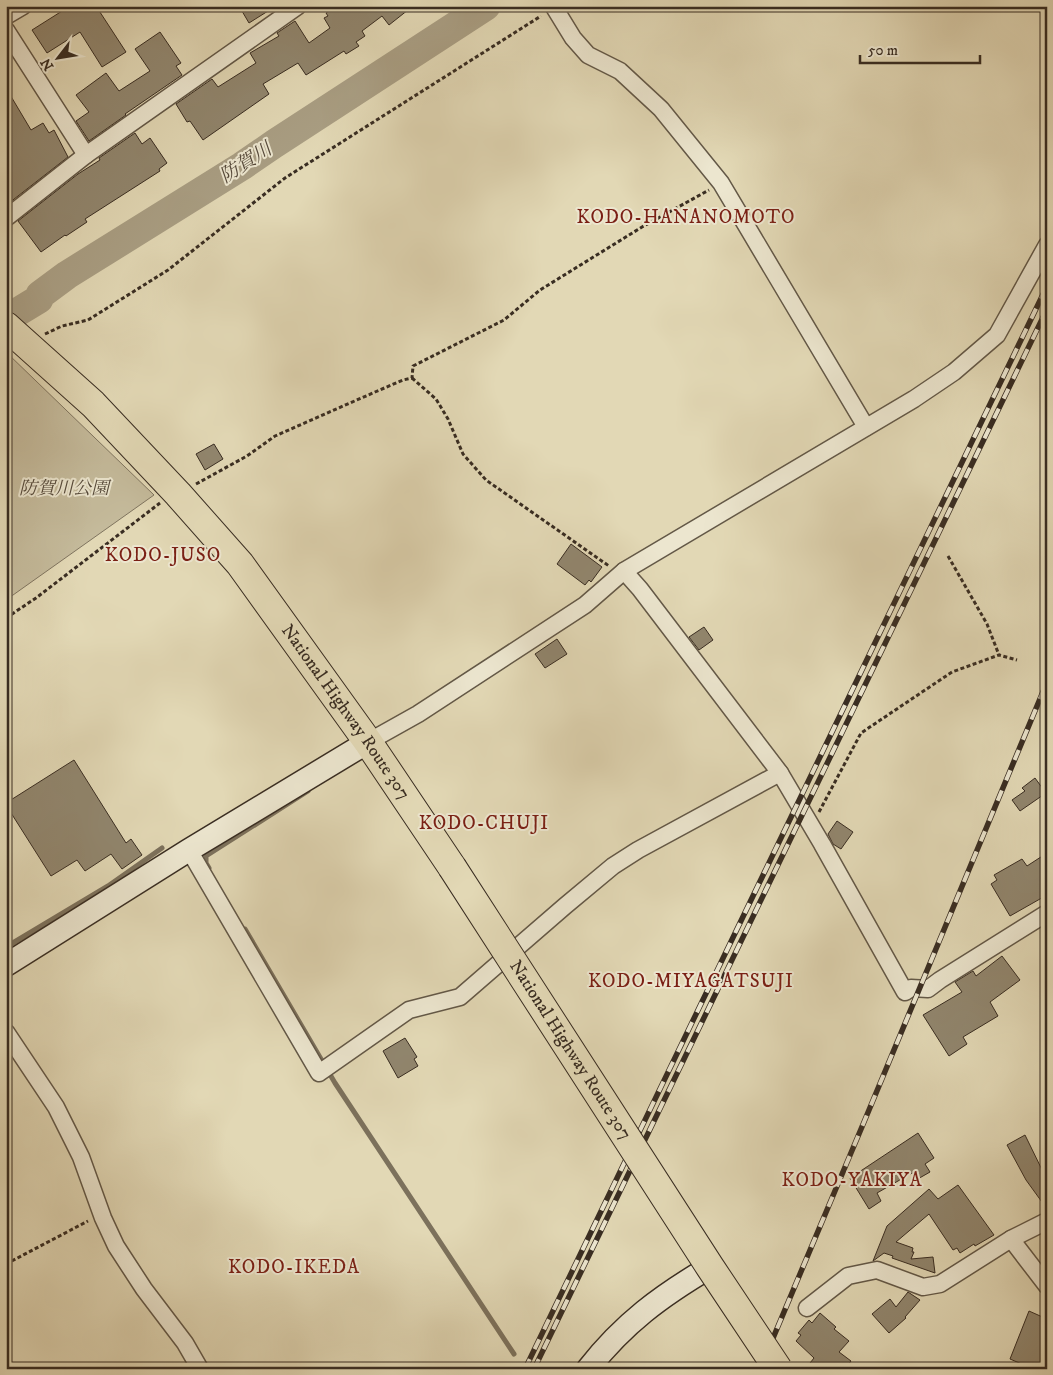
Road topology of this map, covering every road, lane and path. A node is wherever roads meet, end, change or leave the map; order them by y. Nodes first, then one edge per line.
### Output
1 (22, 6) edge
2 (298, 6) edge
3 (554, 7) edge
4 (6, 16) edge
5 (6, 30) edge
6 (86, 155) junction
7 (721, 183) junction
8 (6, 218) edge
9 (1047, 245) edge
10 (16, 334) edge
11 (412, 378) junction
12 (866, 427) junction
13 (178, 494) junction
14 (948, 556) dead end
15 (621, 573) junction
16 (6, 618) edge
17 (999, 655) junction
18 (1017, 660) dead end
19 (368, 742) junction
20 (780, 773) junction
21 (812, 826) junction
22 (189, 850) junction
23 (1047, 913) edge
24 (6, 965) edge
25 (6, 1032) edge
26 (103, 1218) junction
27 (1047, 1221) edge
28 (1011, 1239) junction
29 (6, 1264) edge
30 (710, 1267) junction
31 (1047, 1286) edge
32 (807, 1308) dead end
33 (200, 1369) edge
34 (588, 1369) edge
35 (778, 1369) edge

1 - 4 street
2 - 6 street
3 - 7 street
3 - 10 path
5 - 6 street
6 - 8 street
7 - 11 path
7 - 12 street
9 - 12 street
10 - 13 highway, National Highway Route 307
11 - 13 path
11 - 15 path
12 - 15 street
13 - 16 path
13 - 19 highway, National Highway Route 307
14 - 17 path
15 - 19 street
15 - 20 street
17 - 18 path
17 - 21 path
19 - 22 street
19 - 30 highway, National Highway Route 307, bridge
20 - 21 street
20 - 22 street
21 - 23 street
22 - 24 street
25 - 26 street
26 - 29 path
26 - 33 street
27 - 28 street
28 - 31 street
28 - 32 street
30 - 34 street
30 - 35 highway, National Highway Route 307, bridge

